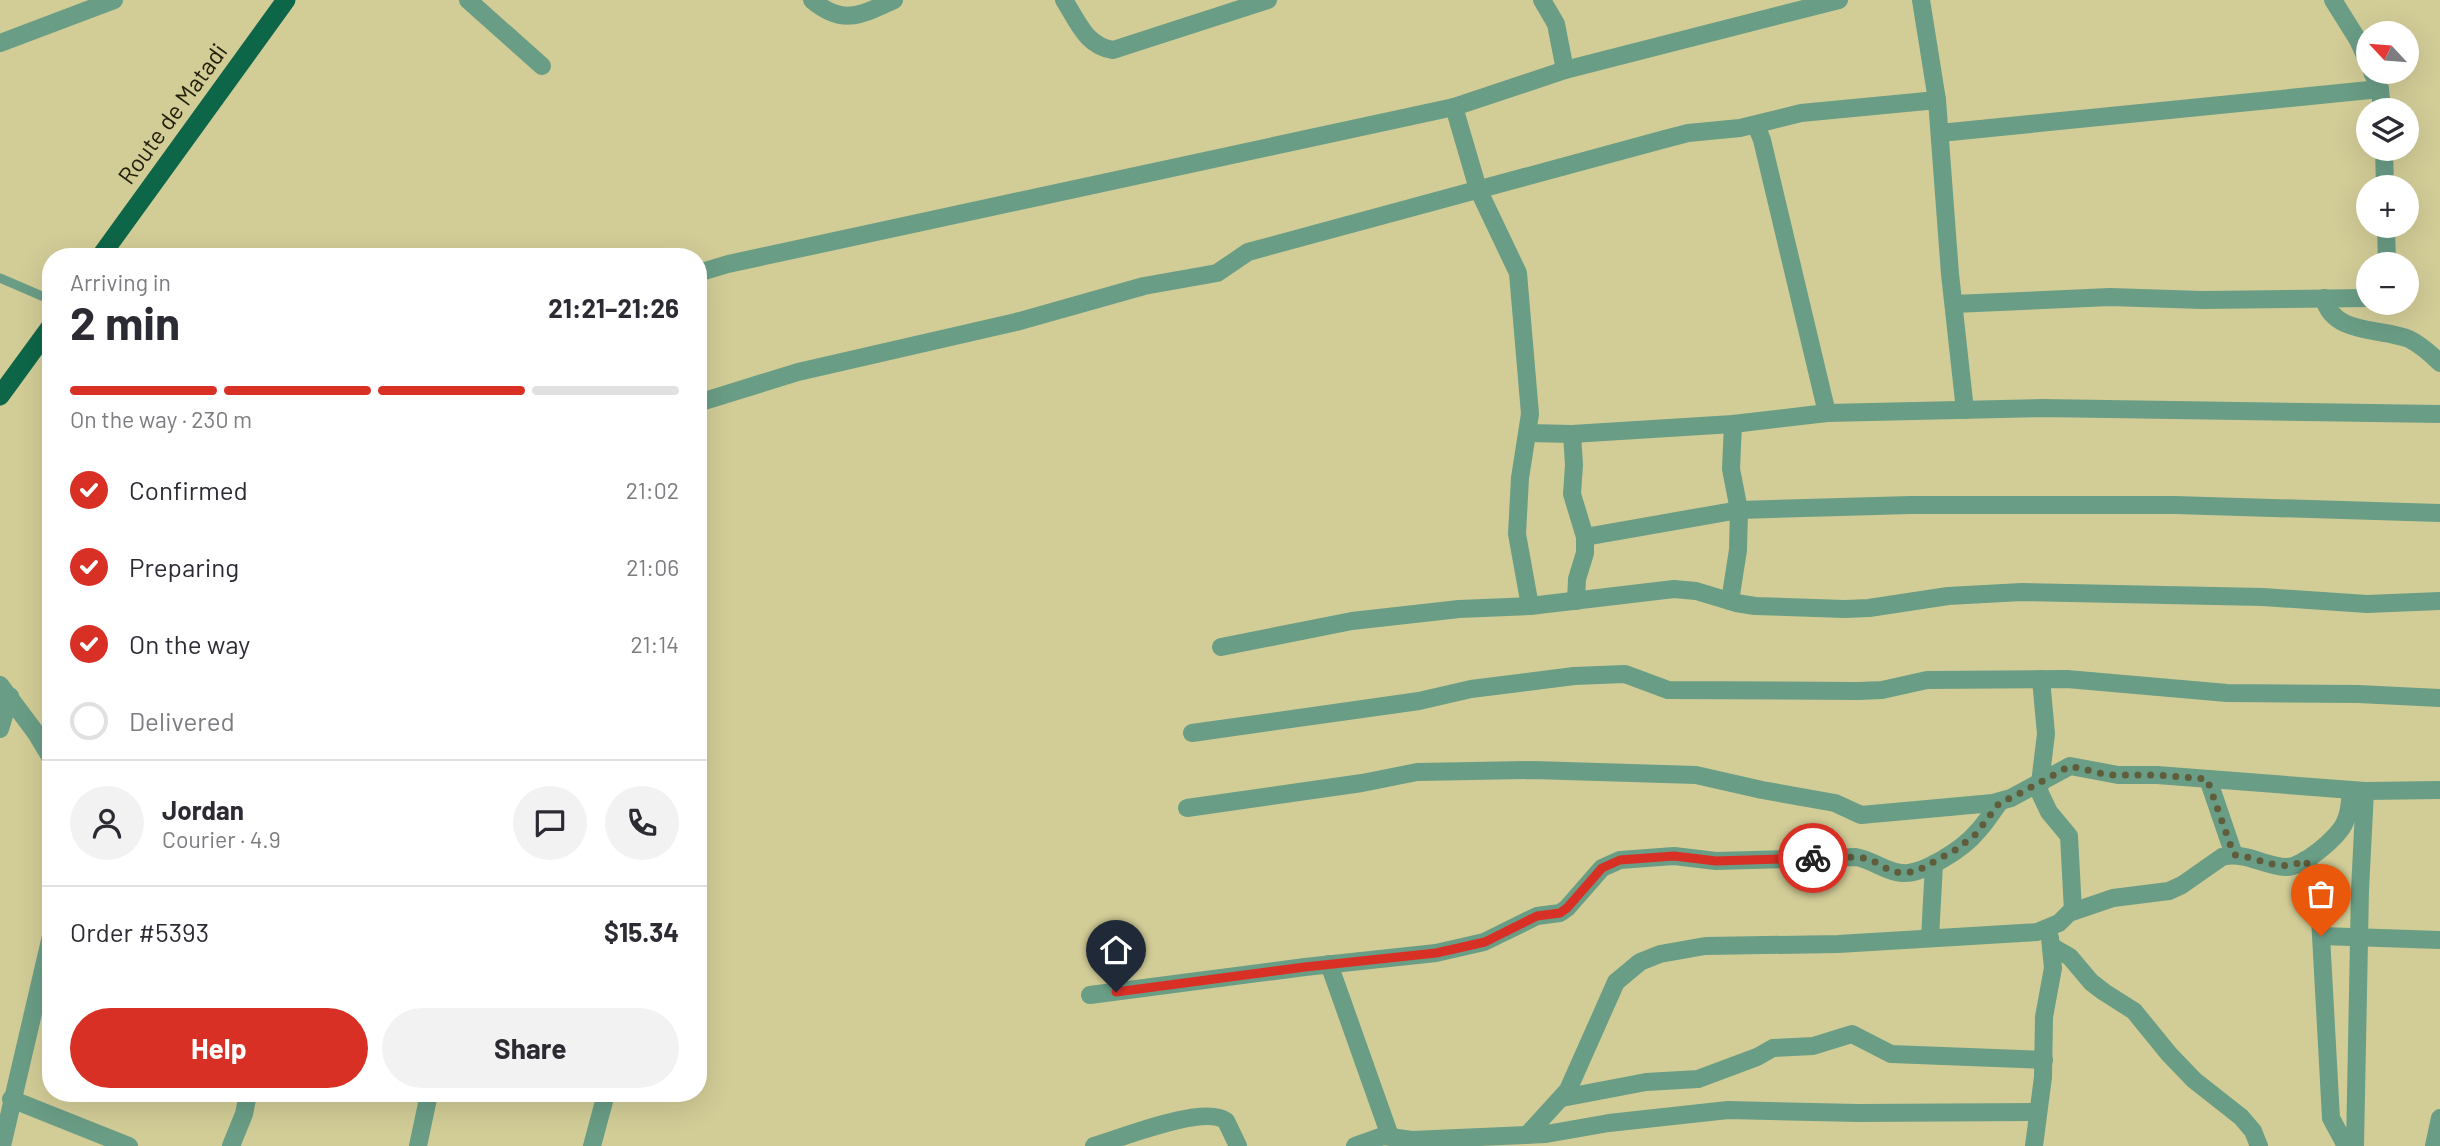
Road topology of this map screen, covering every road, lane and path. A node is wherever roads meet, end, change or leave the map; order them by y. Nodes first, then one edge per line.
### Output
1 (114, 0) edge
2 (286, 0) edge
3 (468, 0) edge
4 (812, 0) edge
5 (894, 0) edge
6 (1064, 0) edge
7 (1268, 0) edge
8 (1542, 0) edge
9 (1839, 0) edge
10 (1921, 0) edge
11 (2333, 0) edge
12 (2356, 37) edge
13 (0, 43) edge
14 (542, 66) dead end
15 (1565, 70) junction
16 (2378, 84) edge
17 (2380, 89) junction
18 (2381, 98) edge
19 (1937, 100) junction
20 (1454, 107) junction
21 (1756, 125) junction
22 (1940, 133) junction
23 (1478, 189) junction
24 (107, 248) edge
25 (707, 271) edge
26 (0, 278) edge
27 (42, 296) edge
28 (2356, 298) edge
29 (2324, 299) junction
30 (1954, 304) junction
31 (42, 338) edge
32 (2440, 363) edge
33 (0, 396) edge
34 (707, 400) edge
35 (1965, 410) junction
36 (1827, 413) junction
37 (2440, 414) edge
38 (1732, 424) junction
39 (1528, 433) junction
40 (1572, 434) junction
41 (1739, 510) junction
42 (2440, 513) edge
43 (1585, 537) junction
44 (1576, 601) junction
45 (1730, 601) junction
46 (2440, 601) edge
47 (1530, 606) junction
48 (1221, 647) dead end
49 (2041, 679) junction
50 (5, 691) edge
51 (2440, 698) edge
52 (0, 729) edge
53 (1192, 733) dead end
54 (42, 745) edge
55 (2207, 779) junction
56 (2039, 783) junction
57 (2358, 790) junction
58 (2440, 790) edge
59 (2000, 802) junction
60 (1187, 808) dead end
61 (2234, 855) junction
62 (2305, 860) junction
63 (1934, 864) junction
64 (2073, 911) junction
65 (2321, 936) junction
66 (2050, 937) junction
67 (2359, 937) junction
68 (1930, 938) junction
69 (2440, 940) edge
70 (1329, 964) junction
71 (42, 973) edge
72 (1090, 995) dead end
73 (2044, 1060) junction
74 (1562, 1098) junction
75 (11, 1099) junction
76 (246, 1102) edge
77 (427, 1102) edge
78 (604, 1102) edge
79 (2038, 1112) junction
80 (2440, 1118) edge
81 (1527, 1135) junction
82 (1390, 1136) junction
83 (1146, 1138) edge
84 (1412, 1143) edge
85 (2, 1146) edge
86 (129, 1146) edge
87 (232, 1146) edge
88 (418, 1146) edge
89 (592, 1146) edge
90 (1094, 1146) edge
91 (1238, 1146) edge
92 (1355, 1146) edge
93 (2034, 1146) edge
94 (2259, 1146) edge
95 (2346, 1146) edge
96 (2355, 1146) edge
97 (2434, 1146) edge

1 - 13 street
2 - 24 highway, Route de Matadi
3 - 14 street
4 - 5 street
6 - 7 street
8 - 15 street
9 - 15 street
10 - 19 street
11 - 12 street
15 - 20 street
16 - 17 street
17 - 18 street
17 - 22 street
19 - 21 street
19 - 22 street
20 - 23 street
20 - 25 street
21 - 23 street
21 - 36 street
22 - 30 street
23 - 34 street
23 - 39 street
26 - 27 lane
28 - 29 street
29 - 30 street
29 - 32 street
30 - 35 street
31 - 33 highway
35 - 36 street
35 - 37 street
36 - 38 street
38 - 40 street
38 - 41 street
39 - 40 street
39 - 47 street
40 - 43 street
41 - 42 street
41 - 43 street
41 - 45 street
43 - 44 street
44 - 45 street
44 - 47 street
45 - 46 street
47 - 48 street
49 - 51 street
49 - 53 street
49 - 56 street
50 - 52 street
50 - 54 street
55 - 56 street
55 - 57 street
55 - 61 street
56 - 59 street
56 - 64 street
57 - 58 street
57 - 62 street
57 - 67 street
59 - 60 street
59 - 63 street
61 - 62 street
61 - 64 street
62 - 65 street
63 - 68 street
63 - 70 street
64 - 66 street
65 - 67 street
65 - 95 street
66 - 68 street
66 - 73 street
66 - 94 street
67 - 69 street
67 - 96 street
68 - 74 street
70 - 72 street
70 - 82 street
71 - 75 street
73 - 74 street
73 - 79 street
74 - 81 street
75 - 85 street
75 - 86 street
76 - 87 street
77 - 88 street
78 - 89 street
79 - 81 street
79 - 93 street
80 - 97 street
81 - 84 street
82 - 84 street
82 - 92 street
83 - 90 street
83 - 91 street

